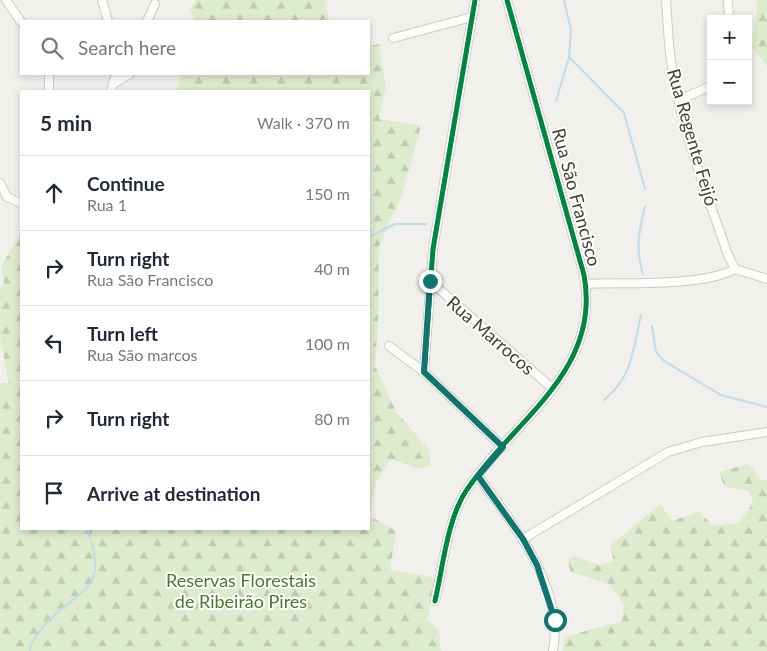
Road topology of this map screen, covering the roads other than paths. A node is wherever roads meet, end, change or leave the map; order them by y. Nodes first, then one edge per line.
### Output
1 (6, 0) edge
2 (102, 0) edge
3 (475, 0) edge
4 (507, 0) edge
5 (666, 0) edge
6 (728, 0) edge
7 (155, 4) dead end
8 (729, 15) edge
9 (472, 17) junction
10 (108, 20) edge
11 (147, 20) edge
12 (20, 21) edge
13 (393, 38) dead end
14 (49, 75) edge
15 (116, 75) edge
16 (129, 75) edge
17 (112, 88) edge
18 (707, 88) edge
19 (49, 90) edge
20 (679, 100) junction
21 (0, 183) edge
22 (20, 203) edge
23 (735, 269) junction
24 (767, 279) edge
25 (430, 281) junction
26 (585, 284) junction
27 (389, 346) dead end
28 (424, 372) junction
29 (553, 389) junction
30 (767, 432) edge
31 (503, 447) junction
32 (478, 476) junction
33 (523, 539) junction
34 (435, 601) dead end
35 (554, 651) edge

1 - 12 street
2 - 10 street
3 - 9 street
4 - 26 street, Rua São Francisco
5 - 20 street, Rua Regente Feijó
6 - 8 street
7 - 11 street
9 - 13 street
9 - 25 street
14 - 19 street
15 - 17 street
16 - 17 street
18 - 20 street
20 - 23 street, Rua Regente Feijó
21 - 22 street
23 - 24 street
23 - 26 street
25 - 28 street
25 - 29 street, Rua Marrocos
26 - 29 street, Rua São Francisco
27 - 28 street
28 - 31 street
29 - 31 street, Rua São Francisco
30 - 33 street
31 - 32 street, Rua São Francisco
32 - 33 street
32 - 34 street, Rua São Francisco
33 - 35 street

